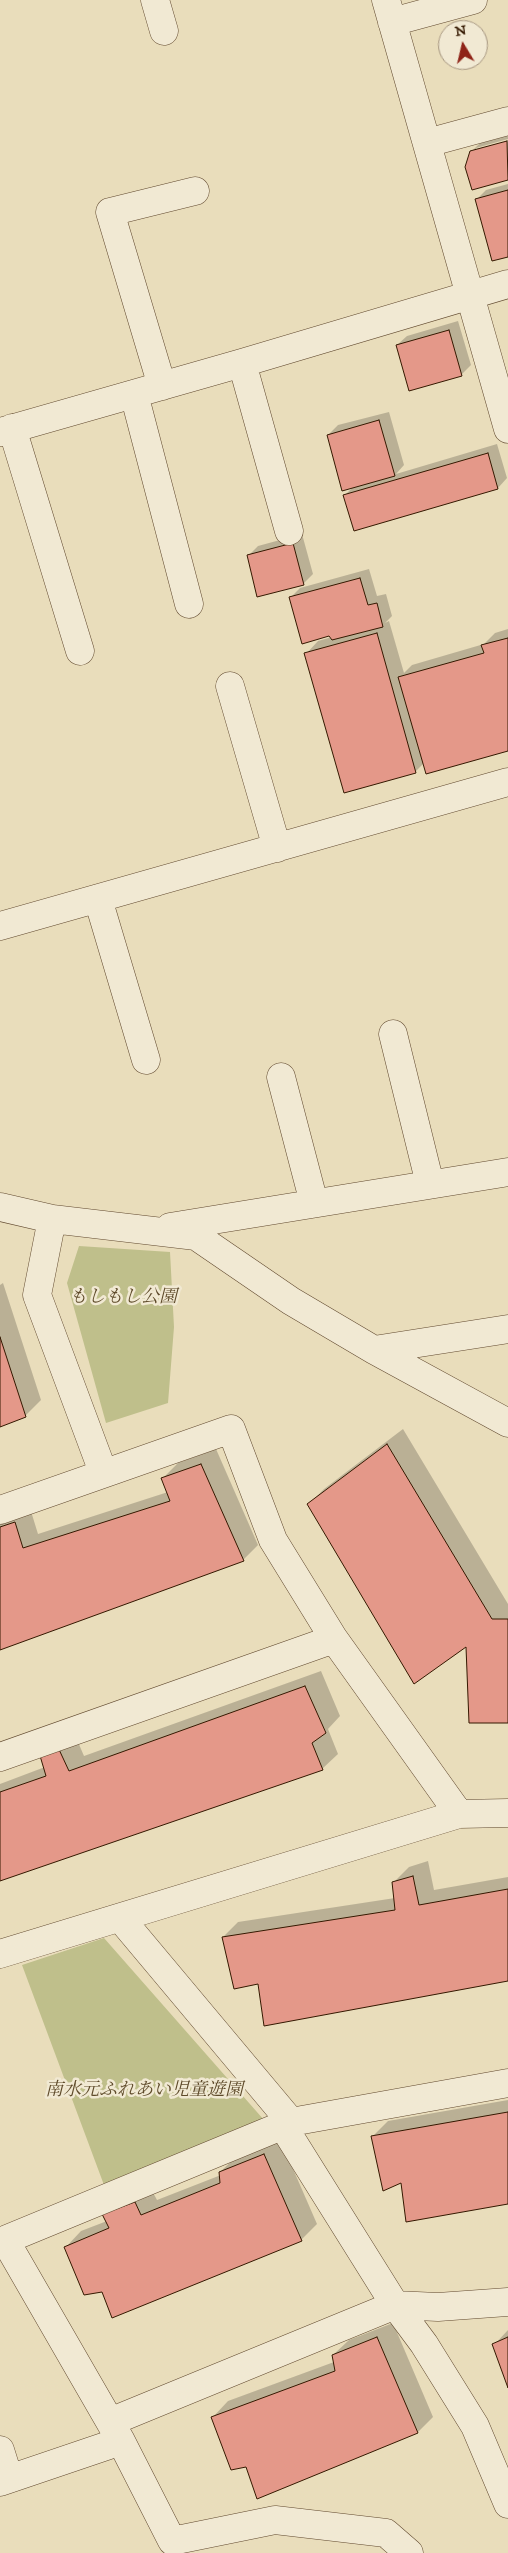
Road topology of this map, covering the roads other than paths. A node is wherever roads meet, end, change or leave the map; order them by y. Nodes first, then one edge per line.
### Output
1 (155, 0) edge
2 (473, 0) edge
3 (389, 11) edge
4 (164, 31) dead end
5 (508, 121) edge
6 (427, 143) junction
7 (195, 191) dead end
8 (508, 284) edge
9 (470, 295) junction
10 (242, 363) junction
11 (162, 386) junction
12 (134, 394) junction
13 (508, 429) edge
14 (6, 430) edge
15 (288, 531) dead end
16 (188, 604) dead end
17 (80, 651) dead end
18 (230, 686) dead end
19 (508, 782) edge
20 (277, 848) junction
21 (98, 898) junction
22 (0, 926) edge
23 (393, 1034) dead end
24 (146, 1060) dead end
25 (281, 1077) dead end
26 (508, 1172) edge
27 (430, 1184) junction
28 (314, 1203) junction
29 (0, 1207) edge
30 (52, 1219) junction
31 (146, 1231) junction
32 (508, 1330) edge
33 (374, 1350) junction
34 (508, 1423) edge
35 (103, 1472) junction
36 (0, 1510) edge
37 (334, 1639) junction
38 (0, 1757) edge
39 (508, 1813) edge
40 (459, 1814) junction
41 (121, 1919) junction
42 (0, 1954) edge
43 (508, 2083) edge
44 (287, 2124) junction
45 (3, 2241) edge
46 (508, 2302) edge
47 (395, 2305) junction
48 (115, 2431) junction
49 (0, 2450) edge
50 (5, 2480) edge
51 (508, 2504) edge
52 (409, 2553) edge

1 - 4 street
2 - 3 street
3 - 6 street
5 - 6 street
6 - 9 street
7 - 11 street
8 - 9 street
9 - 10 street
9 - 13 street
10 - 11 street
10 - 15 street
11 - 12 street
12 - 14 street
12 - 16 street
14 - 17 street
18 - 20 street
19 - 20 street
20 - 21 street
21 - 22 street
21 - 24 street
23 - 27 street
25 - 28 street
26 - 27 street
27 - 28 street
28 - 31 street
29 - 30 street
30 - 31 street
30 - 35 street
31 - 33 street
32 - 33 street
33 - 34 street
35 - 36 street
35 - 37 street
37 - 38 street
37 - 40 street
39 - 40 street
40 - 41 street
41 - 42 street
41 - 44 street
43 - 44 street
44 - 45 street
44 - 47 street
45 - 48 street
46 - 47 street
47 - 48 street
47 - 51 street
48 - 50 street
48 - 52 street
49 - 50 street

